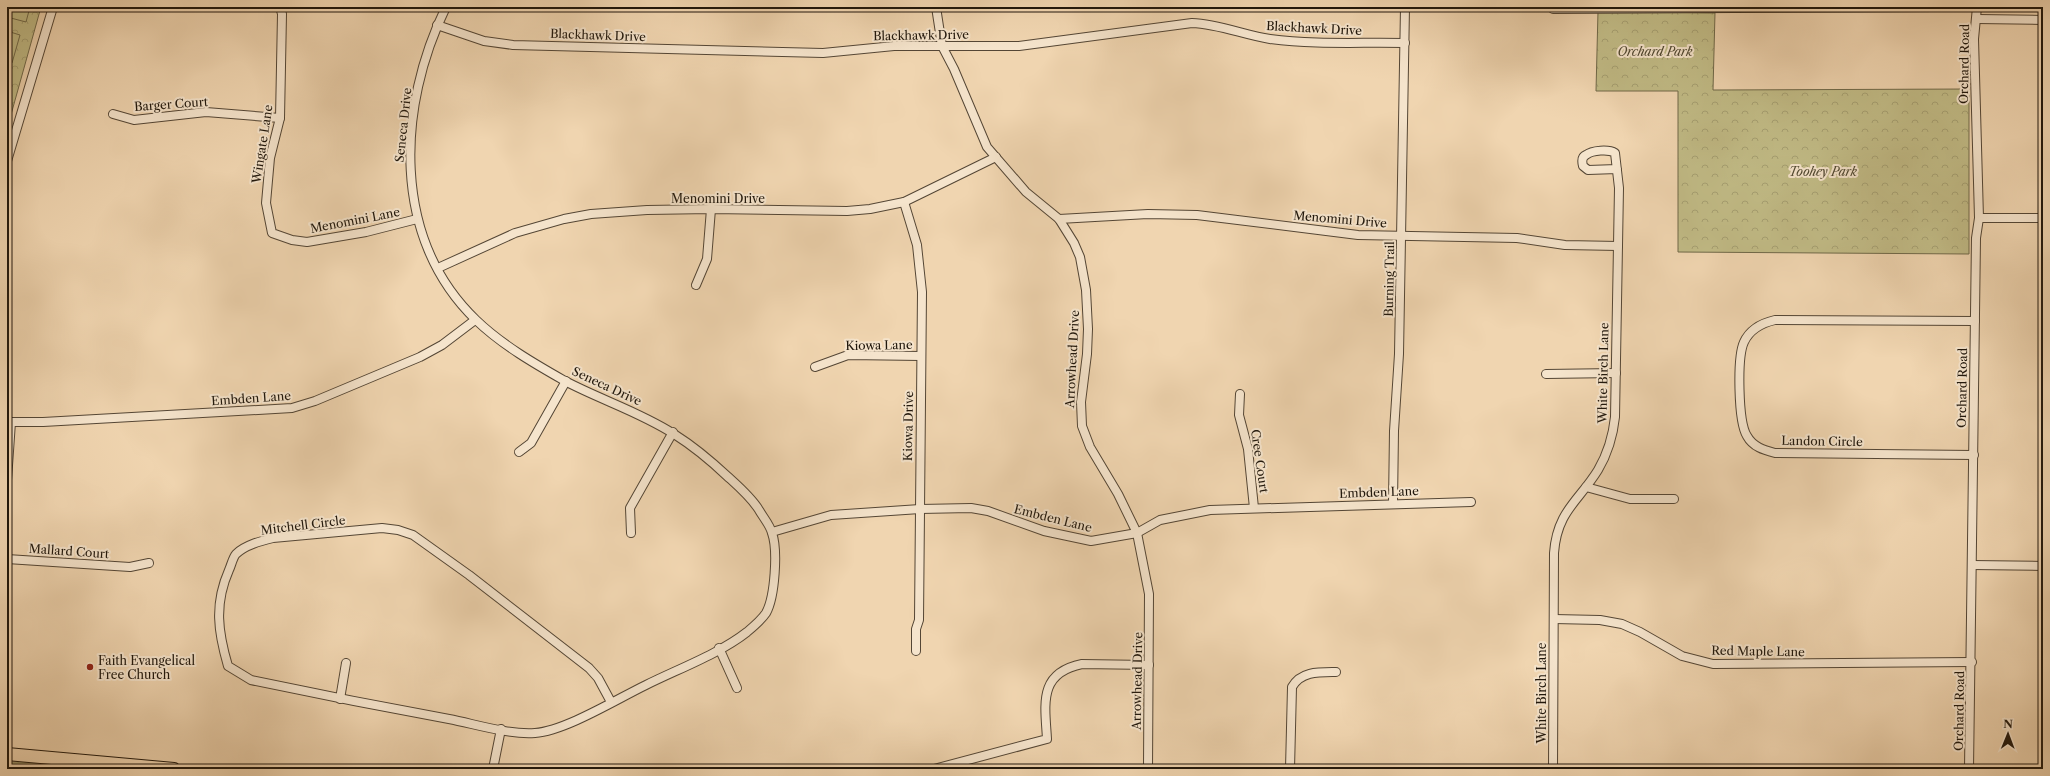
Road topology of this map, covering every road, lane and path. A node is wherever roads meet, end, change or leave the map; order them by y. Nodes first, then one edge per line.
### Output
1 (53, 7) edge
2 (280, 7) edge
3 (446, 7) edge
4 (936, 7) edge
5 (1405, 7) edge
6 (1554, 7) edge
7 (1935, 7) edge
8 (1977, 7) edge
9 (1977, 19) junction
10 (2043, 20) edge
11 (437, 25) junction
12 (1405, 43) junction
13 (942, 46) junction
14 (113, 114) dead end
15 (280, 118) junction
16 (996, 157) junction
17 (7, 161) edge
18 (1617, 170) junction
19 (904, 202) junction
20 (711, 209) junction
21 (1979, 218) junction
22 (2043, 218) edge
23 (1059, 219) junction
24 (417, 220) junction
25 (1402, 236) junction
26 (298, 241) joint
27 (1618, 246) junction
28 (438, 268) junction
29 (696, 285) dead end
30 (476, 320) junction
31 (1975, 321) junction
32 (921, 356) junction
33 (815, 367) dead end
34 (1616, 373) junction
35 (1546, 374) dead end
36 (566, 381) junction
37 (1240, 394) dead end
38 (9, 422) edge
39 (673, 432) junction
40 (519, 452) dead end
41 (1974, 455) junction
42 (7, 480) edge
43 (1586, 487) junction
44 (1674, 499) dead end
45 (1470, 502) dead end
46 (1393, 503) junction
47 (1254, 508) junction
48 (920, 509) junction
49 (772, 532) junction
50 (631, 533) dead end
51 (1137, 533) junction
52 (7, 559) edge
53 (149, 563) dead end
54 (1972, 565) junction
55 (2043, 566) edge
56 (1554, 619) junction
57 (719, 648) junction
58 (916, 651) dead end
59 (1972, 662) junction
60 (346, 663) dead end
61 (1149, 665) junction
62 (1336, 672) dead end
63 (737, 688) dead end
64 (340, 699) junction
65 (610, 702) junction
66 (501, 729) junction
67 (7, 754) edge
68 (174, 769) edge
69 (493, 769) edge
70 (934, 769) edge
71 (1148, 769) edge
72 (1290, 769) edge
73 (1553, 769) edge
74 (1969, 769) edge

1 - 17 street
2 - 15 street, Wingate Lane
3 - 11 street, Seneca Drive
4 - 13 street, Arrowhead Drive
5 - 12 street, Burning Trail
6 - 7 street
8 - 9 street, Orchard Road
9 - 10 street
9 - 21 street, Orchard Road
11 - 13 street, Blackhawk Drive
11 - 24 street, Seneca Drive
12 - 13 street, Blackhawk Drive
12 - 25 street, Burning Trail
13 - 16 street, Arrowhead Drive
14 - 15 street, Barger Court
15 - 26 street, Wingate Lane
16 - 19 street, Menomini Drive
16 - 23 street, Arrowhead Drive
18 - 18 street, White Birch Lane
18 - 27 street, White Birch Lane
19 - 20 street, Menomini Drive
19 - 32 street, Kiowa Drive
20 - 28 street, Menomini Drive
20 - 29 street
21 - 22 street
21 - 31 street, Orchard Road
23 - 25 street, Menomini Drive
23 - 51 street, Arrowhead Drive
24 - 26 street, Menomini Lane
24 - 28 street, Seneca Drive
25 - 27 street, Menomini Drive
25 - 46 street, Burning Trail
27 - 34 street, White Birch Lane
28 - 30 street, Seneca Drive
30 - 36 street, Seneca Drive
30 - 38 street, Embden Lane
31 - 41 street, Orchard Road
31 - 41 street, Landon Circle
32 - 33 street, Kiowa Lane
32 - 48 street, Kiowa Drive
34 - 35 street
34 - 43 street, White Birch Lane
36 - 39 street, Seneca Drive
36 - 40 street
37 - 47 street, Cree Court
38 - 42 street
39 - 49 street, Seneca Drive
39 - 50 street
41 - 54 street, Orchard Road
43 - 44 street
43 - 56 street, White Birch Lane
45 - 46 street, Embden Lane
46 - 47 street, Embden Lane
47 - 51 street, Embden Lane
48 - 49 street, Embden Lane
48 - 51 street, Embden Lane
48 - 58 street, Kiowa Drive
49 - 57 street, Seneca Drive
51 - 61 street, Arrowhead Drive
52 - 53 street, Mallard Court
54 - 55 street
54 - 59 street, Orchard Road
56 - 59 street, Red Maple Lane
56 - 73 street, White Birch Lane
57 - 63 street
57 - 65 street, Seneca Drive
59 - 74 street, Orchard Road
60 - 64 street
61 - 70 street
61 - 71 street, Arrowhead Drive
62 - 72 street
64 - 65 street, Mitchell Circle
64 - 66 street, Mitchell Circle
65 - 66 street, Mitchell Circle
66 - 69 street
67 - 68 main road

